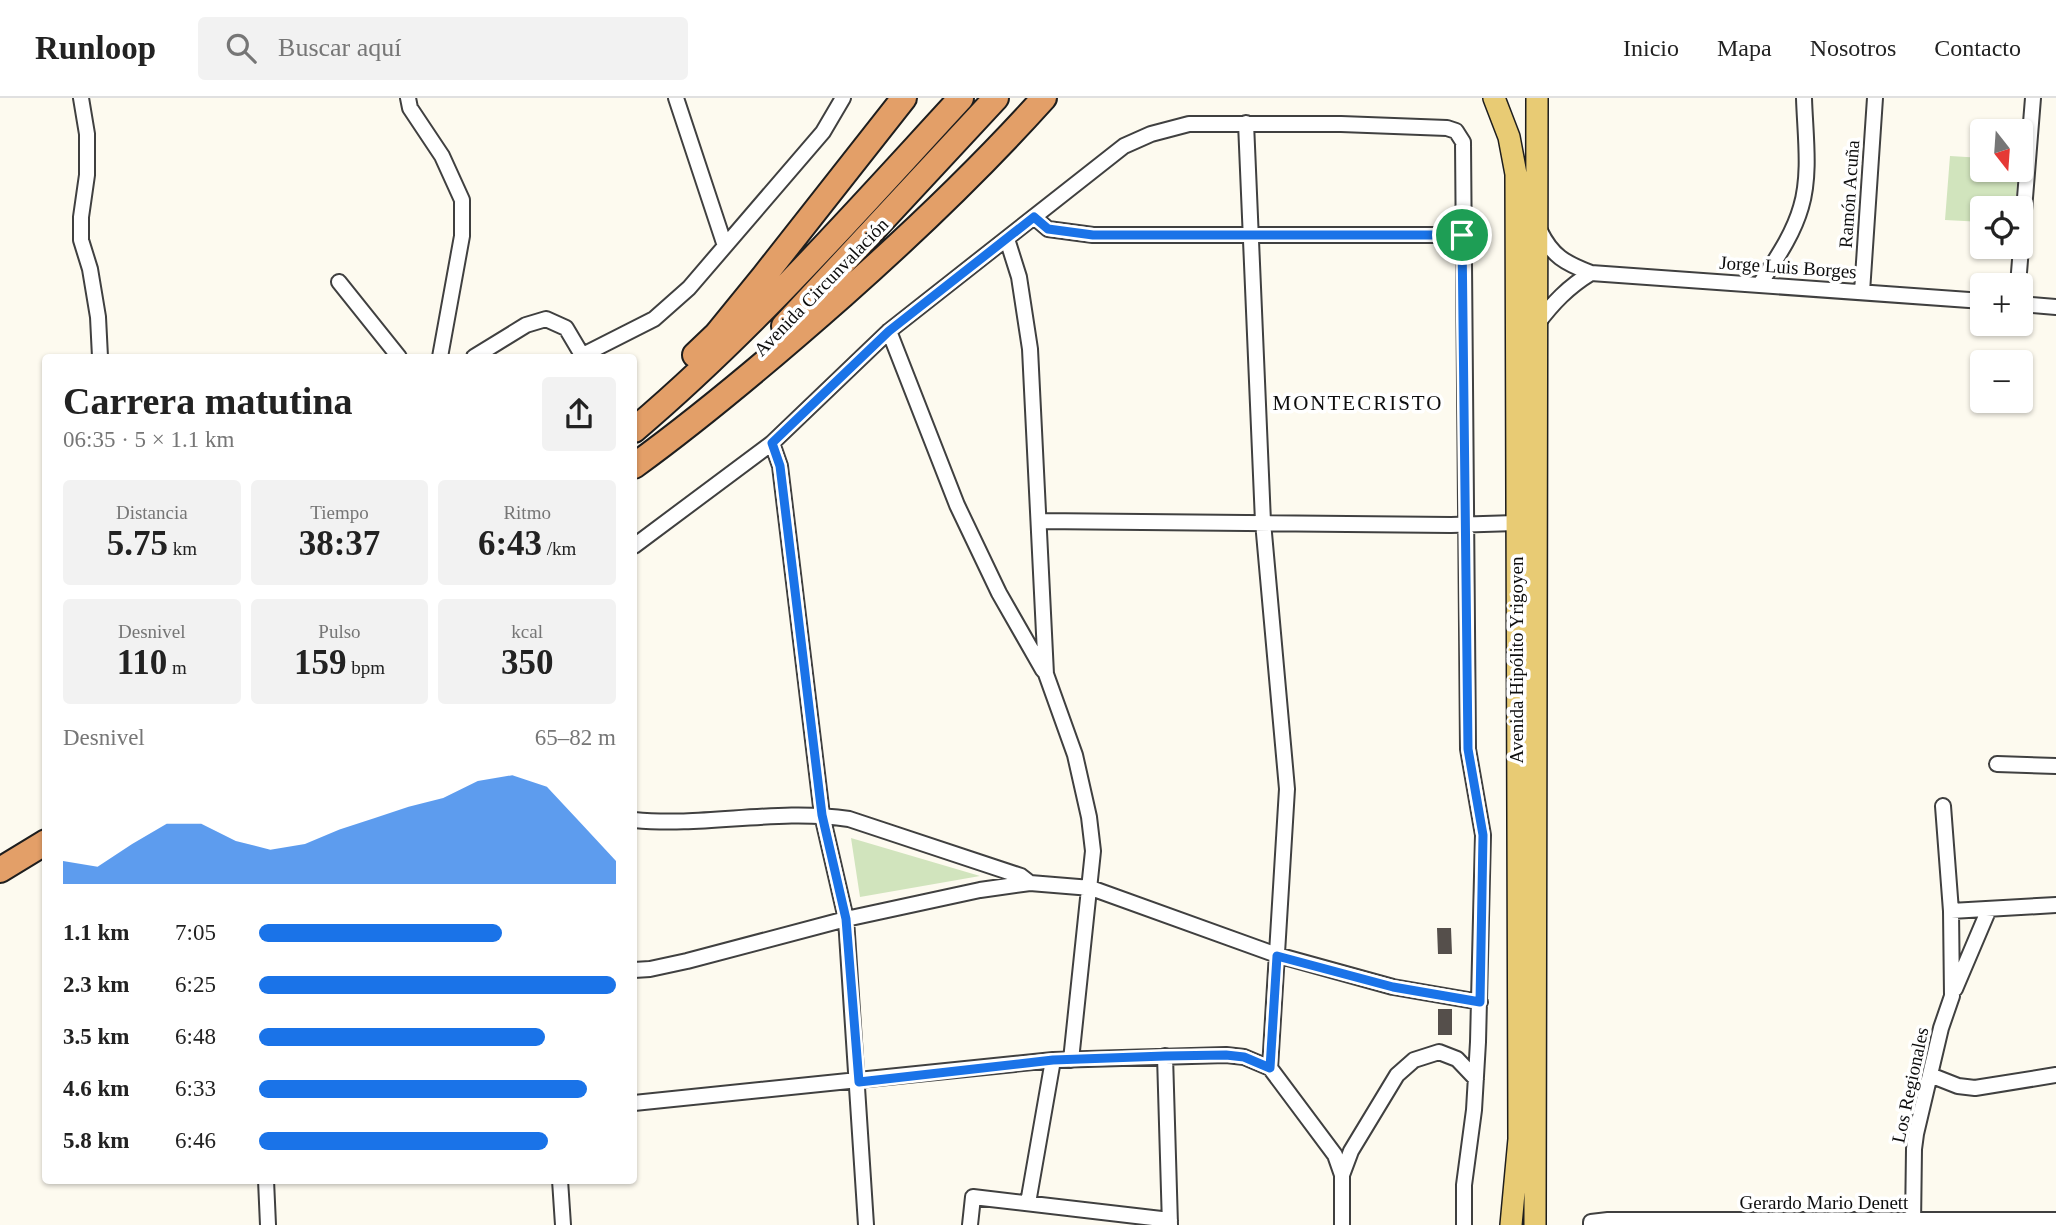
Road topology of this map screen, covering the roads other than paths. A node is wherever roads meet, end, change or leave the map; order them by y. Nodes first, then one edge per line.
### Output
1 (81, 98) edge
2 (408, 98) edge
3 (676, 98) edge
4 (843, 98) edge
5 (904, 98) edge
6 (961, 98) edge
7 (996, 98) edge
8 (1044, 98) edge
9 (1494, 98) edge
10 (1537, 98) edge
11 (1804, 98) edge
12 (1875, 98) edge
13 (2033, 98) edge
14 (1246, 124) junction
15 (1034, 217) junction
16 (1538, 226) junction
17 (1251, 234) junction
18 (1462, 235) junction
19 (1007, 239) junction
20 (725, 246) junction
21 (1591, 273) junction
22 (2019, 273) edge
23 (338, 282) dead end
24 (1760, 284) junction
25 (1862, 292) junction
26 (1970, 300) edge
27 (2033, 305) edge
28 (2056, 307) edge
29 (1537, 324) junction
30 (889, 331) junction
31 (100, 354) edge
32 (397, 354) edge
33 (441, 354) edge
34 (479, 354) edge
35 (580, 354) edge
36 (585, 354) edge
37 (637, 409) edge
38 (637, 427) edge
39 (772, 443) junction
40 (637, 462) edge
41 (637, 463) edge
42 (1039, 520) junction
43 (1263, 522) junction
44 (1516, 523) junction
45 (1466, 524) junction
46 (637, 544) edge
47 (1046, 674) junction
48 (1997, 764) dead end
49 (2056, 766) edge
50 (1943, 806) dead end
51 (822, 815) junction
52 (637, 820) edge
53 (42, 844) edge
54 (0, 870) edge
55 (1030, 883) junction
56 (1091, 888) junction
57 (2056, 905) edge
58 (1989, 909) junction
59 (1951, 911) junction
60 (846, 919) junction
61 (1277, 956) junction
62 (637, 970) edge
63 (1952, 996) junction
64 (1480, 1002) junction
65 (1165, 1056) junction
66 (1053, 1060) junction
67 (1071, 1060) junction
68 (1270, 1068) junction
69 (1930, 1075) junction
70 (2056, 1075) edge
71 (1476, 1079) junction
72 (859, 1082) junction
73 (637, 1103) edge
74 (1342, 1175) junction
75 (266, 1184) edge
76 (559, 1184) edge
77 (1028, 1203) junction
78 (2056, 1220) edge
79 (1170, 1223) edge
80 (1591, 1224) edge
81 (1913, 1224) edge
82 (268, 1225) edge
83 (563, 1225) edge
84 (866, 1225) edge
85 (970, 1225) edge
86 (1342, 1225) edge
87 (1464, 1225) edge
88 (1511, 1225) edge
89 (1535, 1225) edge

1 - 31 street
2 - 33 street
3 - 20 street
4 - 20 street
5 - 37 highway
6 - 38 highway, Avenida Circunvalación
7 - 40 highway, Avenida Circunvalación
8 - 41 highway
9 - 44 main road, Avenida Hipólito Yrigoyen
10 - 16 main road, Avenida Hipólito Yrigoyen
11 - 24 street
12 - 25 street, Ramón Acuña
13 - 22 street
14 - 15 street
14 - 17 street
14 - 18 street
15 - 17 street
15 - 19 street
16 - 21 street, Jorge Luis Borges
16 - 29 main road, Avenida Hipólito Yrigoyen
17 - 18 street
17 - 43 street
18 - 45 street
19 - 30 street
19 - 42 street
20 - 36 street
21 - 24 street, Jorge Luis Borges
21 - 29 street
23 - 32 street
24 - 25 street, Jorge Luis Borges
25 - 26 street, Jorge Luis Borges
27 - 28 street
29 - 89 main road, Avenida Hipólito Yrigoyen
30 - 39 street
30 - 47 street
34 - 35 street
39 - 46 street
39 - 51 street
42 - 43 street
42 - 47 street
43 - 45 street
43 - 61 street
44 - 45 street
44 - 88 main road, Avenida Hipólito Yrigoyen
45 - 64 street
47 - 56 street
48 - 49 street
50 - 59 street, Los Regionales
51 - 52 street
51 - 55 street
51 - 60 street
53 - 54 highway
55 - 56 street
55 - 60 street
56 - 61 street
56 - 67 street
57 - 58 street
58 - 59 street
58 - 63 street, Los Regionales
59 - 63 street, Los Regionales
60 - 62 street
60 - 72 street
61 - 64 street
61 - 68 street
63 - 69 street, Los Regionales
64 - 71 street
65 - 67 street
65 - 68 street
65 - 79 street
66 - 67 street
66 - 72 street
66 - 77 street
68 - 74 street
69 - 70 street
69 - 81 street, Los Regionales
71 - 74 street
71 - 87 street
72 - 73 street
72 - 84 street
74 - 86 street
75 - 82 street
76 - 83 street
77 - 79 street
77 - 85 street
78 - 81 street, Gerardo Mario Denett
80 - 81 street, Gerardo Mario Denett

